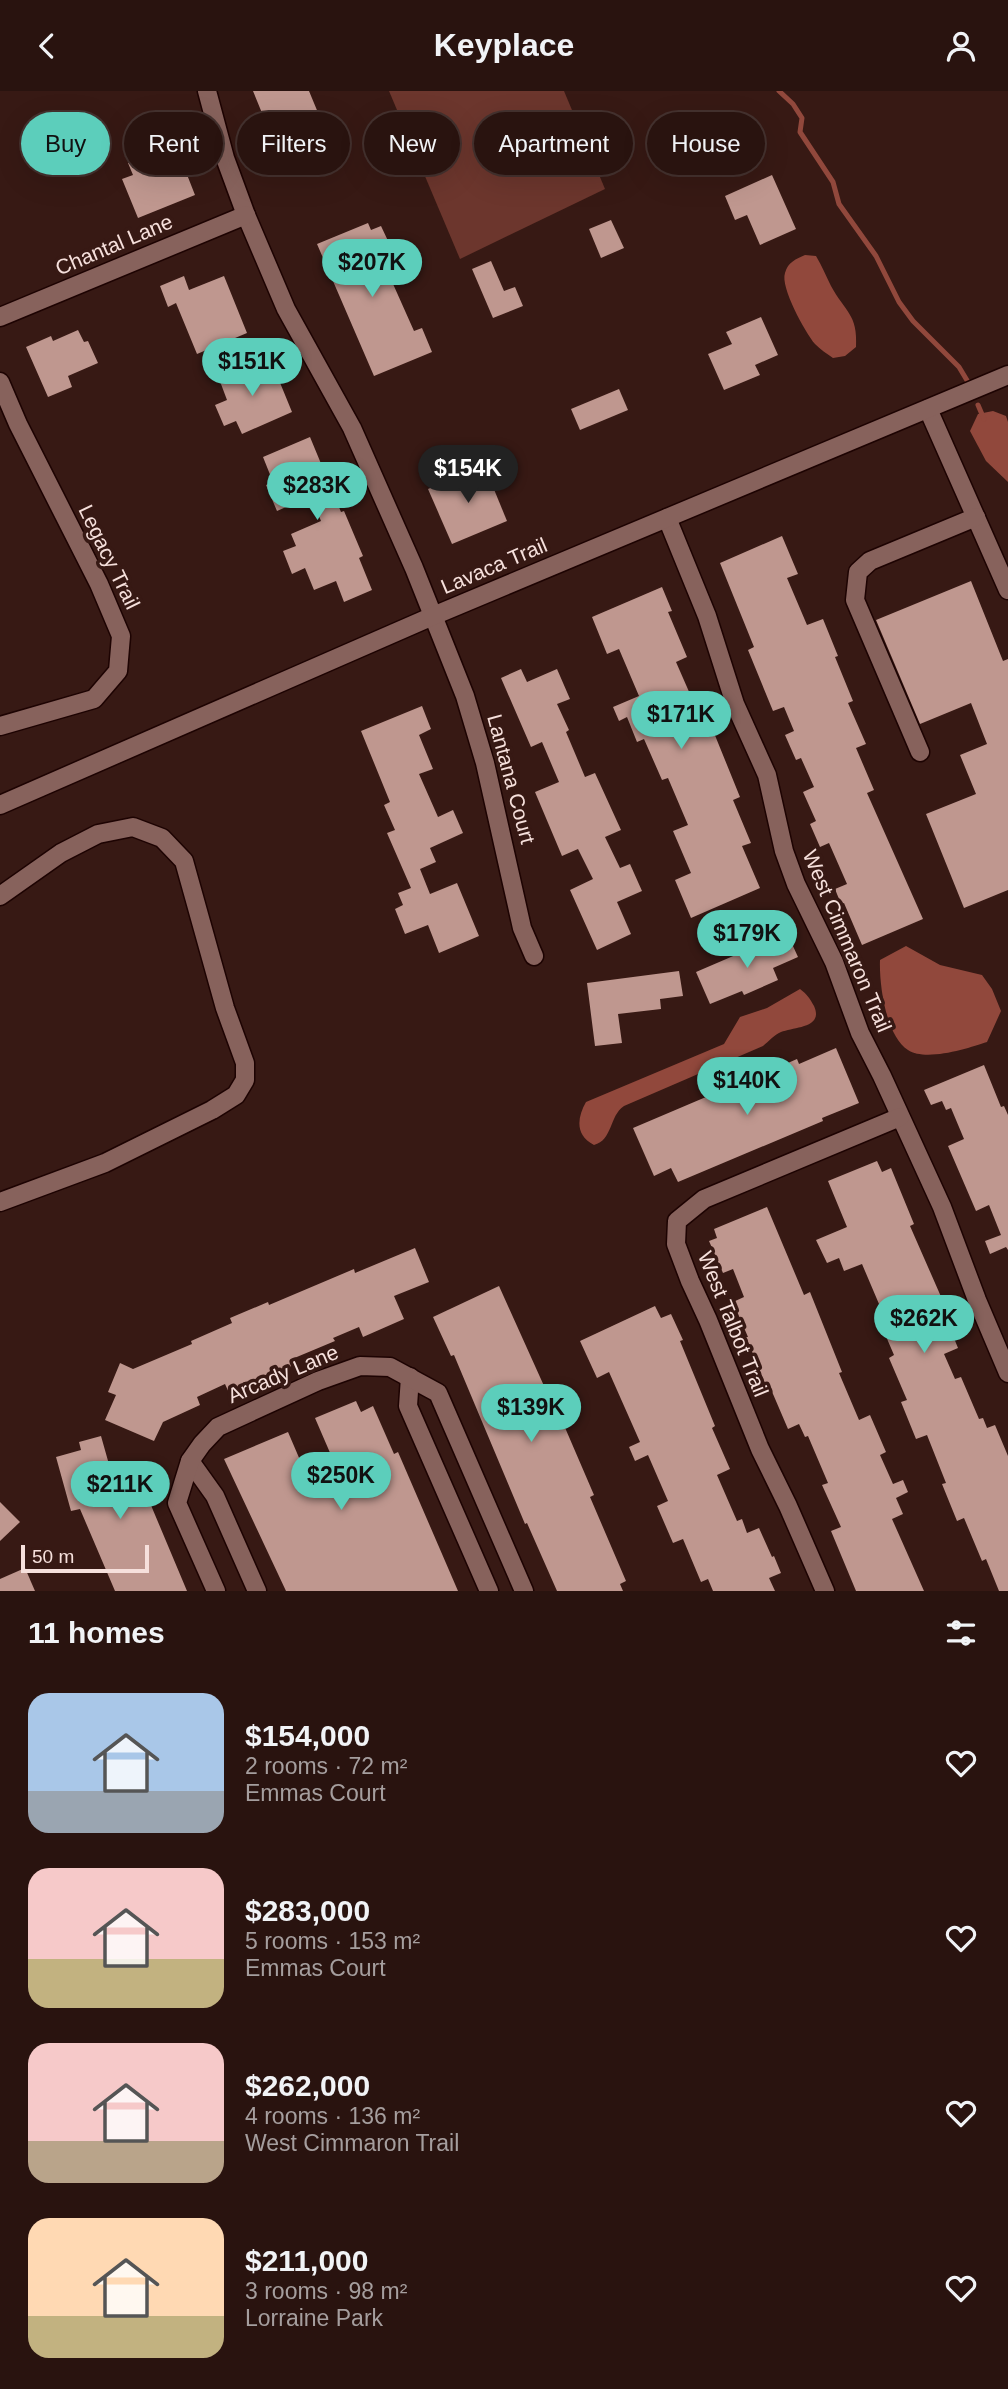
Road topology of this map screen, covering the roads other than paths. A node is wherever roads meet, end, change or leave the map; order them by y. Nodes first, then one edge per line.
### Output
1 (207, 91) edge
2 (246, 215) junction
3 (0, 317) edge
4 (1008, 375) edge
5 (0, 382) edge
6 (928, 408) junction
7 (976, 517) junction
8 (667, 518) junction
9 (1008, 590) edge
10 (433, 616) junction
11 (0, 726) edge
12 (920, 752) dead end
13 (0, 805) edge
14 (0, 896) edge
15 (534, 956) dead end
16 (900, 1117) junction
17 (0, 1202) edge
18 (1008, 1373) edge
19 (410, 1377) junction
20 (190, 1461) junction
21 (216, 1591) edge
22 (257, 1591) edge
23 (489, 1591) edge
24 (524, 1591) edge
25 (825, 1591) edge

1 - 2 street, Lantana Court
2 - 3 street, Chantal Lane
2 - 10 street, Lantana Court
4 - 6 street, Lavaca Trail
5 - 11 street, Legacy Trail
6 - 7 street
6 - 8 street, Lavaca Trail
7 - 9 street
7 - 12 street
8 - 10 street, Lavaca Trail
8 - 16 street, West Cimmaron Trail
10 - 13 street, Lavaca Trail
10 - 15 street, Lantana Court
14 - 17 street
16 - 18 street, West Cimmaron Trail
16 - 25 street, West Talbot Trail
19 - 20 street, Arcady Lane
19 - 23 street
19 - 24 street, Arcady Lane
20 - 21 street
20 - 22 street

